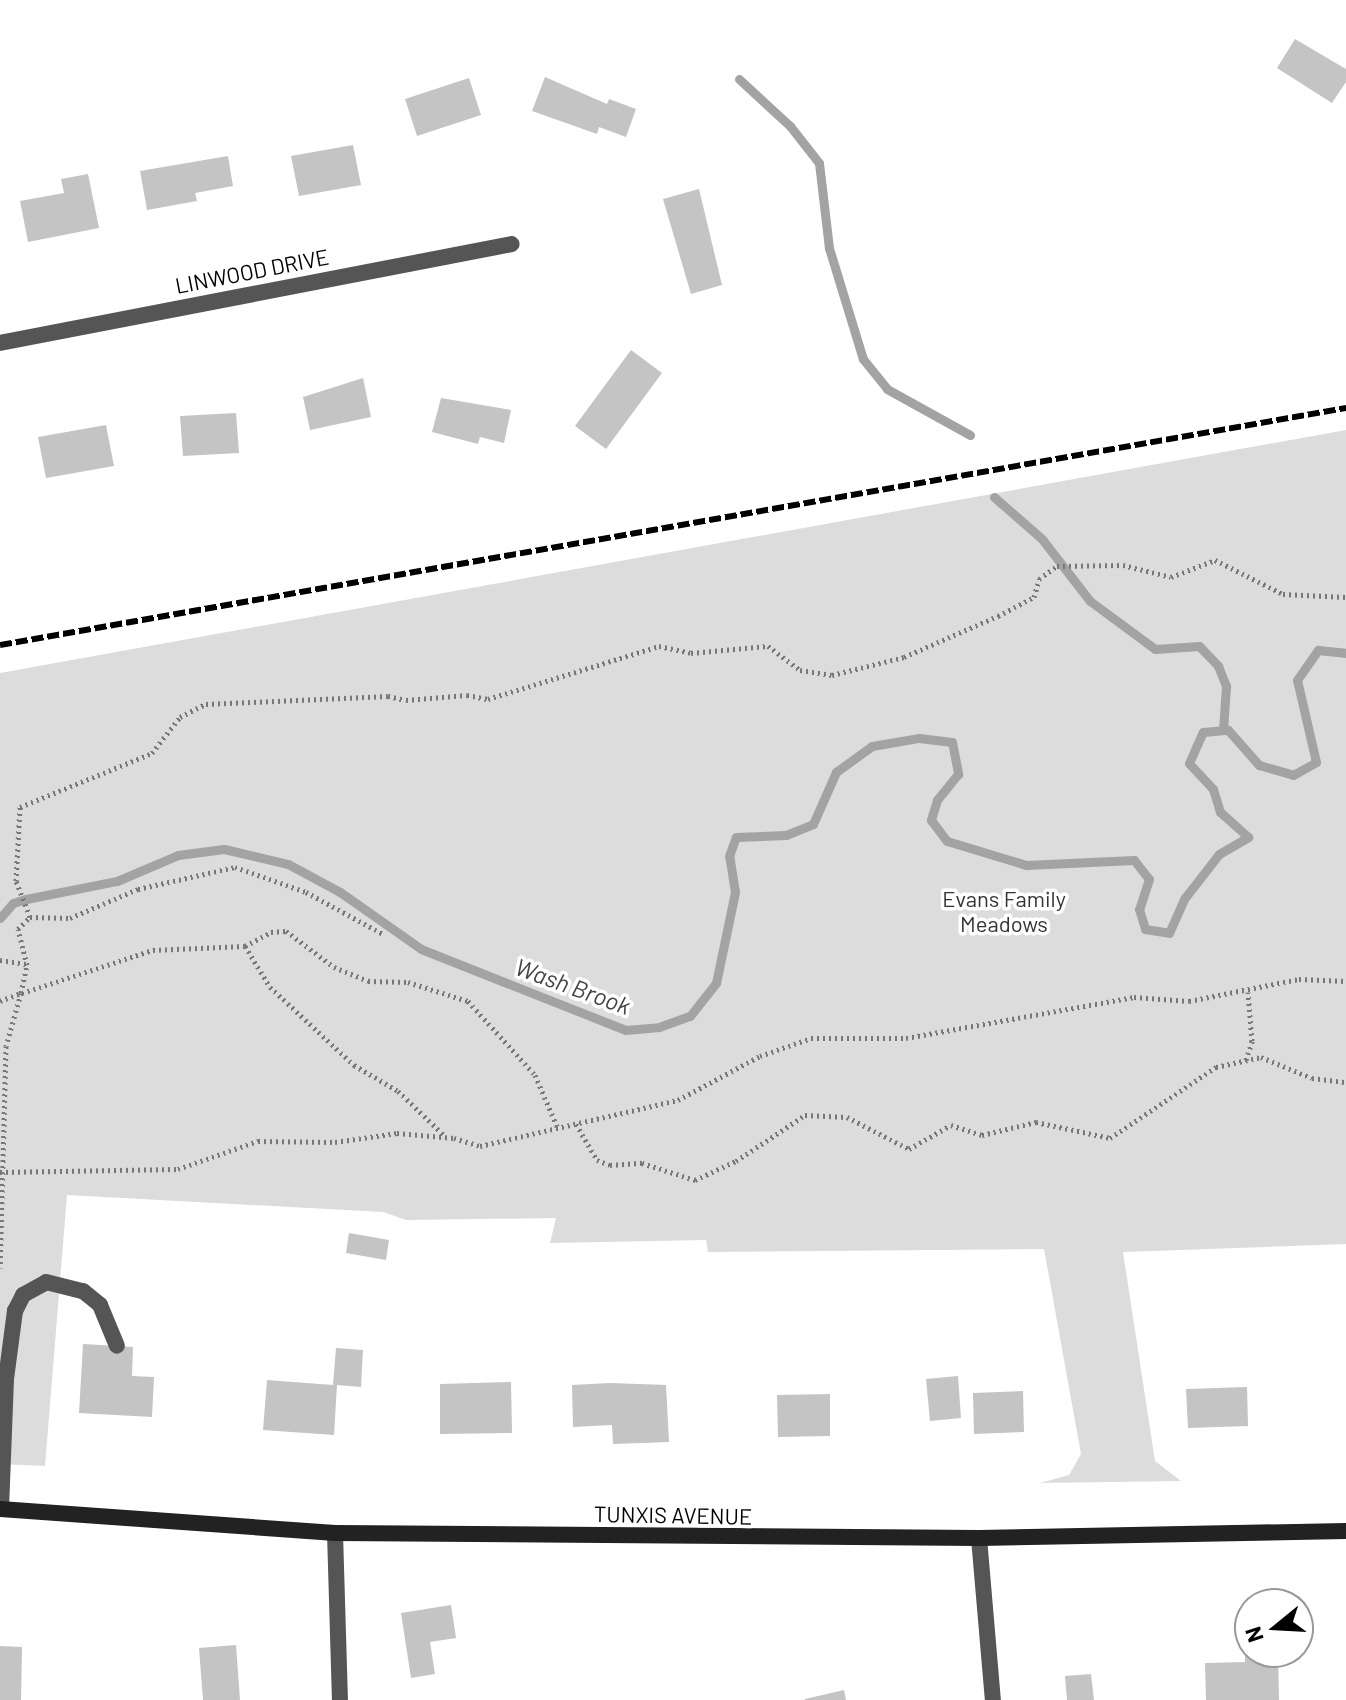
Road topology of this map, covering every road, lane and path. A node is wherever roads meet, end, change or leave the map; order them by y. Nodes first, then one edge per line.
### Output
1 (512, 244) dead end
2 (0, 343) edge
3 (1346, 597) edge
4 (30, 917) junction
5 (383, 934) dead end
6 (245, 946) junction
7 (0, 960) edge
8 (27, 965) junction
9 (1346, 981) edge
10 (1248, 992) junction
11 (21, 993) junction
12 (0, 1001) edge
13 (1246, 1061) junction
14 (1346, 1082) edge
15 (576, 1124) junction
16 (557, 1126) junction
17 (446, 1137) junction
18 (1, 1172) edge
19 (0, 1268) edge
20 (117, 1346) dead end
21 (1, 1509) edge
22 (1346, 1531) edge
23 (335, 1533) junction
24 (979, 1538) junction
25 (340, 1700) edge
26 (993, 1700) edge

1 - 2 street, LINWOOD DRIVE
3 - 4 path
4 - 5 path
4 - 8 path
6 - 11 path
6 - 16 path
6 - 17 path
7 - 8 path
8 - 11 path
9 - 10 path
10 - 13 path
10 - 15 path
11 - 12 path
11 - 18 path
13 - 14 path
13 - 15 path
15 - 16 path
16 - 17 path
17 - 18 path
18 - 19 path
20 - 21 street
21 - 23 main road, TUNXIS AVENUE
22 - 24 main road, TUNXIS AVENUE
23 - 24 main road, TUNXIS AVENUE
23 - 25 street
24 - 26 street

